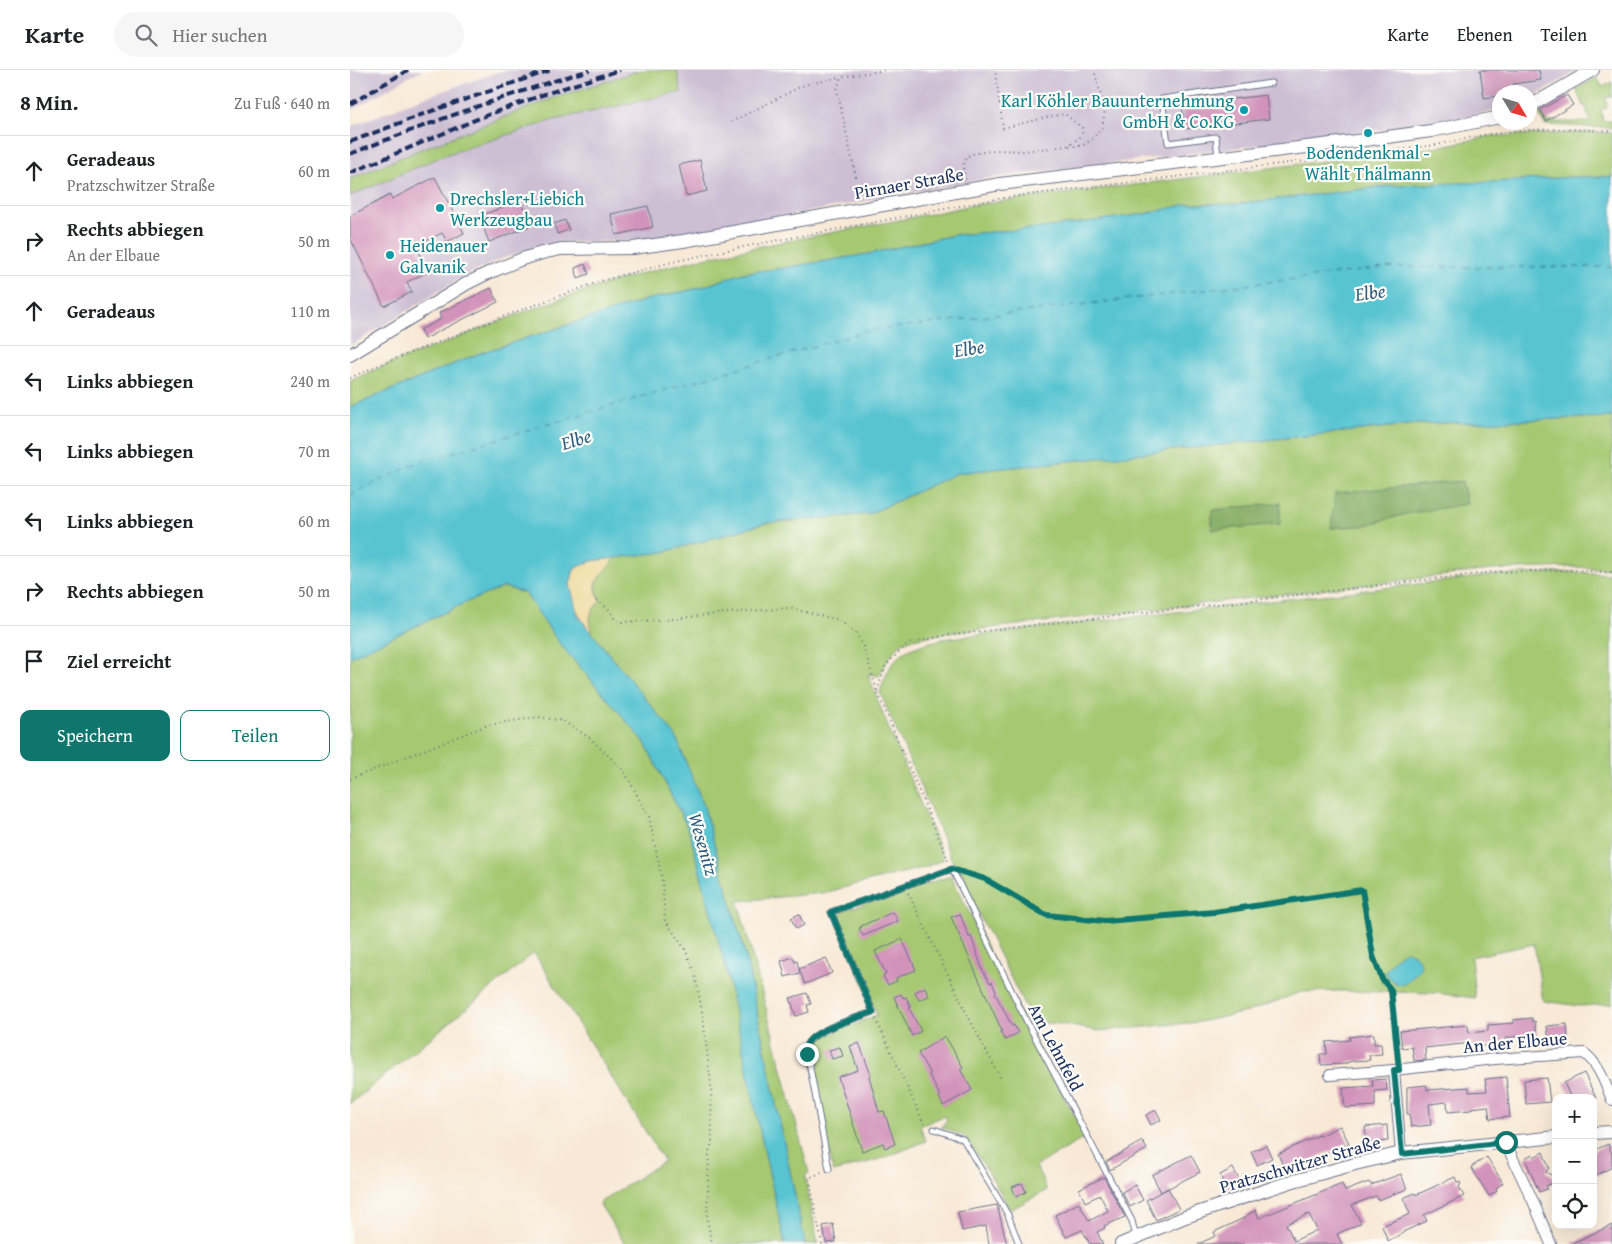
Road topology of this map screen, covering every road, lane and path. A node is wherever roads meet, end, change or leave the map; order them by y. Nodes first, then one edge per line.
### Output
1 (885, 70) edge
2 (995, 70) edge
3 (1094, 70) edge
4 (1593, 70) edge
5 (840, 77) junction
6 (1271, 83) dead end
7 (1537, 102) edge
8 (1492, 119) edge
9 (731, 122) dead end
10 (1526, 130) edge
11 (1537, 130) edge
12 (1612, 131) edge
13 (1067, 146) junction
14 (1218, 157) junction
15 (856, 177) dead end
16 (967, 190) junction
17 (350, 355) edge
18 (350, 378) edge
19 (1612, 572) edge
20 (596, 601) dead end
21 (877, 691) junction
22 (350, 779) edge
23 (952, 869) junction
24 (905, 886) junction
25 (873, 1012) junction
26 (1396, 1070) junction
27 (1330, 1075) dead end
28 (1001, 1080) dead end
29 (1612, 1100) edge
30 (934, 1129) joint
31 (1612, 1132) edge
32 (1597, 1133) edge
33 (1552, 1137) edge
34 (1506, 1142) junction
35 (1402, 1154) junction
36 (829, 1169) joint
37 (1136, 1238) junction
38 (712, 1244) edge
39 (822, 1244) edge
40 (1019, 1244) edge
41 (1121, 1244) edge
42 (1551, 1244) edge

1 - 5 path
2 - 13 path
3 - 13 path
4 - 7 street
5 - 9 path
5 - 15 path
6 - 14 lane
8 - 14 street, Pirnaer Straße
10 - 18 path
11 - 12 path
13 - 16 path
14 - 16 street, Pirnaer Straße
16 - 17 street, Pirnaer Straße
19 - 21 path
20 - 21 path
21 - 23 path
22 - 38 path
23 - 24 lane
23 - 26 path
23 - 37 lane, Am Lehnfeld
24 - 25 lane
24 - 28 path
25 - 30 path
25 - 36 lane
26 - 27 street, An der Elbaue
26 - 29 street, An der Elbaue
26 - 35 street
30 - 40 lane
31 - 32 street
33 - 34 street, Pratzschwitzer Straße
34 - 35 street, Pratzschwitzer Straße
34 - 42 street
35 - 37 street, Pratzschwitzer Straße
36 - 39 path
37 - 41 street, Pratzschwitzer Straße

